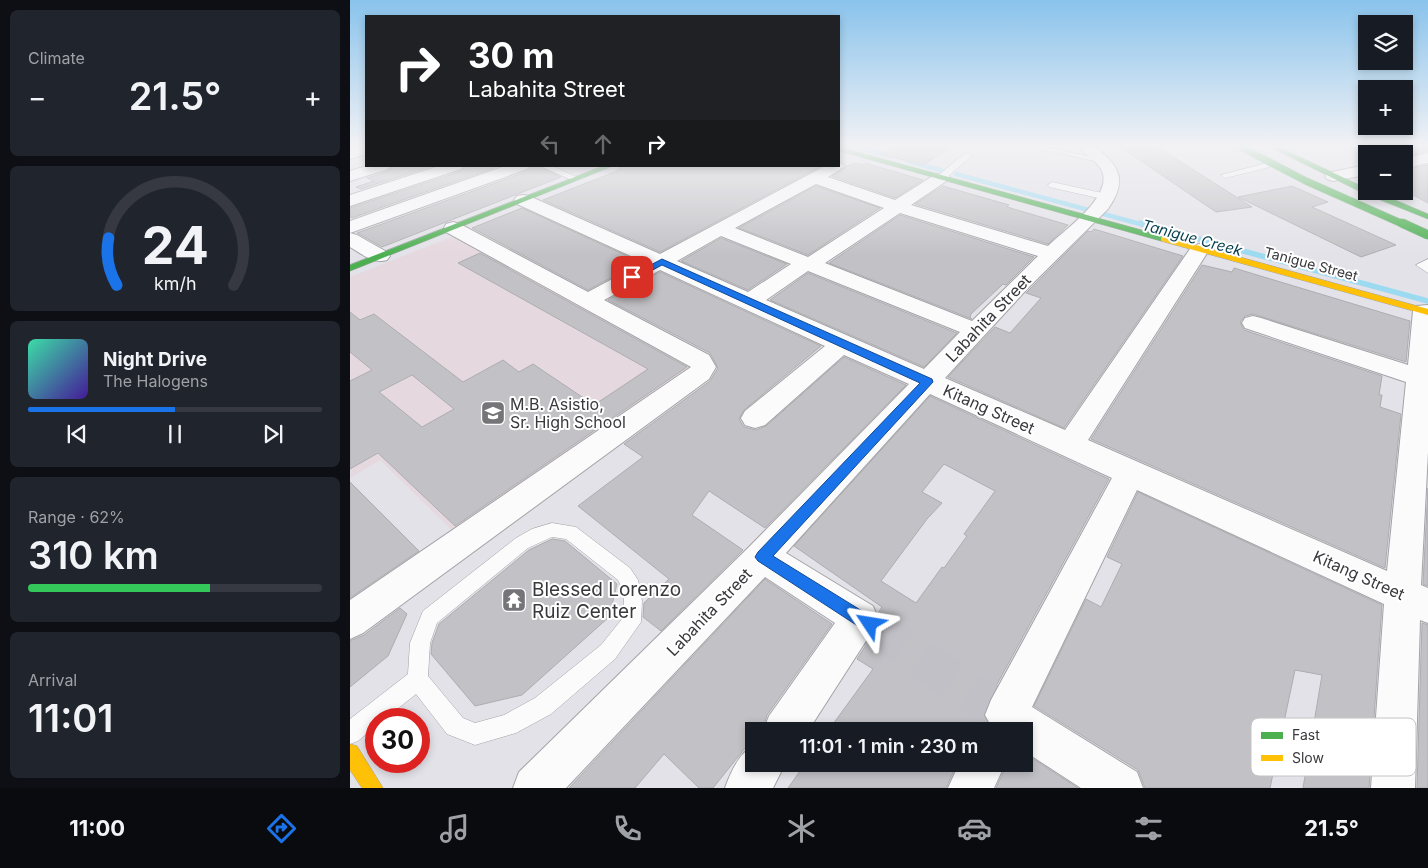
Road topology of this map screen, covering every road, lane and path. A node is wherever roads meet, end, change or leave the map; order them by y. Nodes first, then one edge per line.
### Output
1 (405, 183) edge
2 (474, 183) edge
3 (567, 183) edge
4 (806, 183) edge
5 (829, 183) edge
6 (934, 183) edge
7 (971, 183) edge
8 (1113, 183) edge
9 (1301, 183) edge
10 (1310, 183) edge
11 (1340, 183) edge
12 (1052, 185) dead end
13 (523, 200) junction
14 (1388, 200) edge
15 (350, 201) edge
16 (899, 207) junction
17 (1097, 208) junction
18 (1428, 217) edge
19 (1428, 221) edge
20 (350, 227) edge
21 (453, 228) junction
22 (720, 229) junction
23 (1428, 235) edge
24 (350, 238) edge
25 (1428, 240) edge
26 (1199, 250) junction
27 (1050, 253) junction
28 (380, 256) junction
29 (662, 262) junction
30 (1428, 262) edge
31 (808, 264) junction
32 (350, 268) edge
33 (1428, 270) edge
34 (589, 300) junction
35 (749, 301) junction
36 (1426, 311) edge
37 (1252, 324) dead end
38 (975, 330) junction
39 (843, 343) junction
40 (1424, 379) edge
41 (928, 382) junction
42 (755, 418) dead end
43 (1070, 444) junction
44 (1131, 472) junction
45 (763, 557) junction
46 (1415, 600) edge
47 (350, 621) edge
48 (418, 679) junction
49 (1401, 718) edge
50 (1001, 719) edge
51 (791, 722) edge
52 (350, 733) edge
53 (350, 753) edge
54 (758, 772) edge
55 (979, 772) edge
56 (373, 788) edge
57 (535, 788) edge
58 (747, 788) edge
59 (970, 788) edge
60 (1121, 788) edge

1 - 15 street
2 - 20 street
3 - 13 main road
4 - 22 street
5 - 16 street
6 - 16 street
7 - 17 main road, Tanigue Street
8 - 17 street
9 - 25 main road
10 - 23 main road, bridge
11 - 19 main road
12 - 17 lane
13 - 21 main road
13 - 29 street, Kitang Street
14 - 18 main road
16 - 27 street
16 - 31 street
17 - 26 main road, Tanigue Street
17 - 27 street, Labahita Street
21 - 28 main road
21 - 34 street
22 - 29 street
22 - 31 street
24 - 28 street
26 - 36 main road, Tanigue Street
26 - 43 street
27 - 38 street, Labahita Street
28 - 32 main road
29 - 34 street
29 - 35 street, Kitang Street
30 - 33 lane
31 - 35 street
31 - 38 street
34 - 47 street
35 - 39 street, Kitang Street
36 - 40 street
37 - 40 street
38 - 41 street, Labahita Street
39 - 41 street, Kitang Street
39 - 42 street
40 - 46 street
41 - 43 street, Kitang Street
41 - 45 street, Labahita Street
43 - 44 street, Kitang Street
44 - 46 street, Kitang Street
44 - 50 street
45 - 51 street
45 - 57 street, Labahita Street
46 - 49 street
48 - 48 lane
48 - 52 lane
50 - 60 street
53 - 56 main road
54 - 58 street
55 - 59 street

